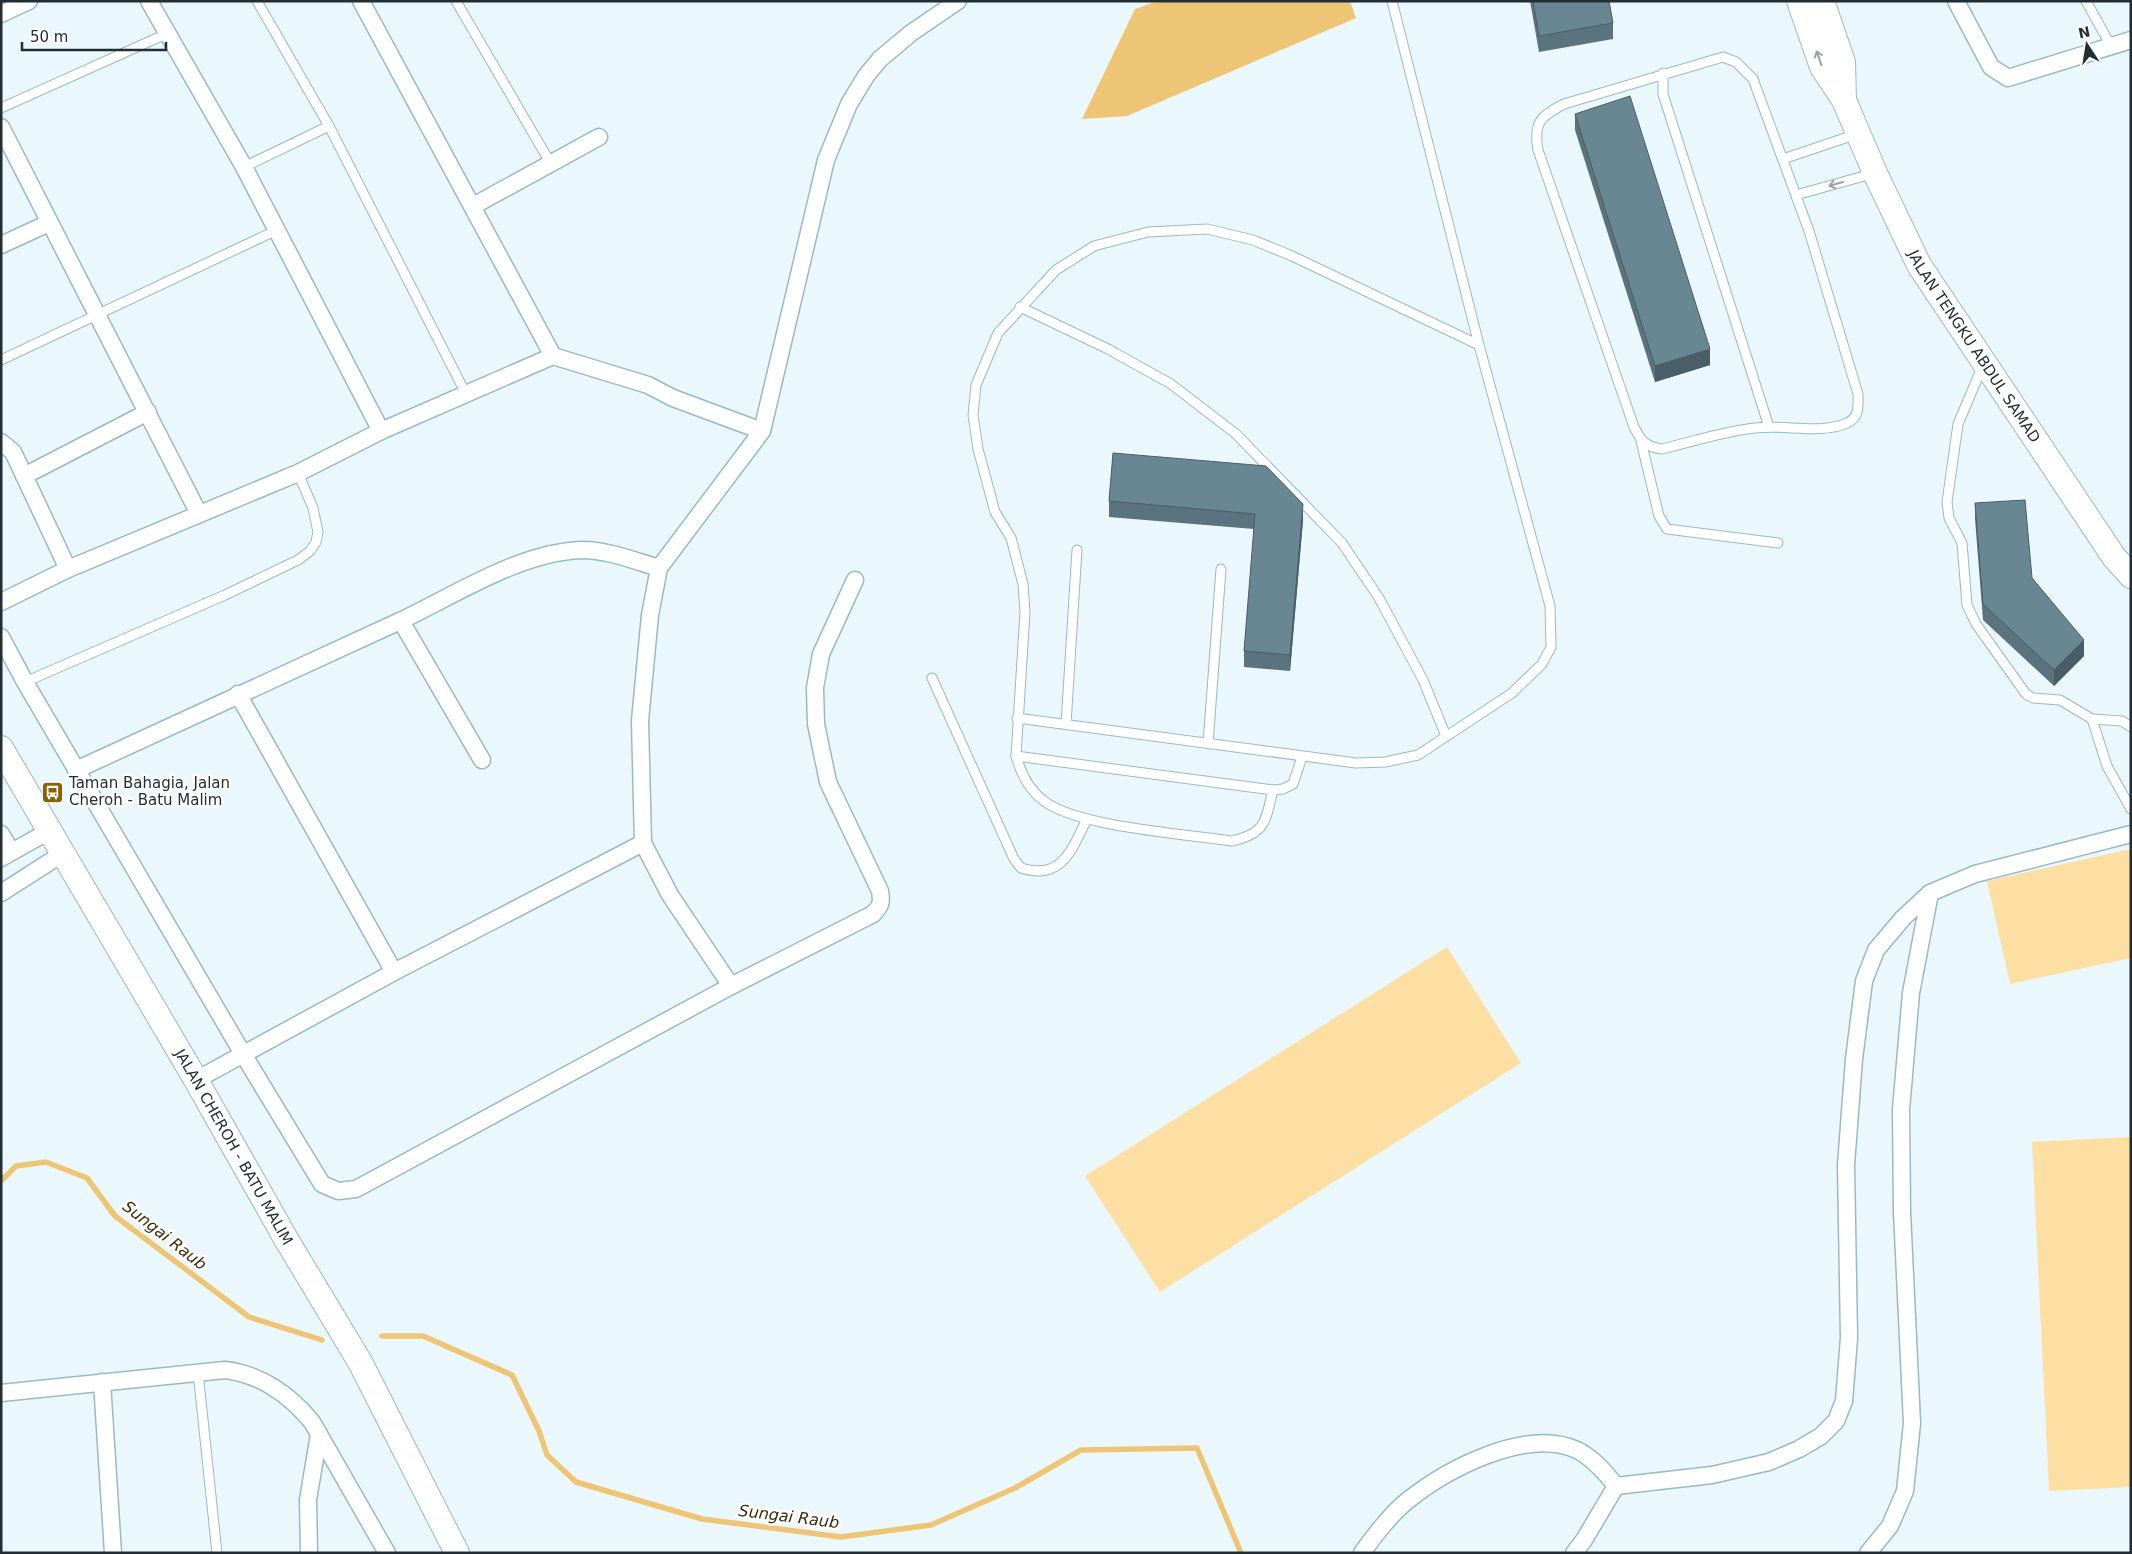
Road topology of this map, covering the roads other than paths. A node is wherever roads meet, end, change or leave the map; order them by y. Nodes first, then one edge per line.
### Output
1 (29, 1) edge
2 (149, 1) edge
3 (256, 1) edge
4 (360, 1) edge
5 (456, 1) edge
6 (958, 1) edge
7 (1392, 1) edge
8 (1799, 1) edge
9 (1822, 1) edge
10 (1956, 1) edge
11 (2086, 1) edge
12 (1, 14) edge
13 (166, 34) junction
14 (2131, 40) edge
15 (2111, 46) junction
16 (1663, 73) junction
17 (1844, 100) junction
18 (1, 108) edge
19 (329, 126) junction
20 (1, 127) edge
21 (1858, 134) junction
22 (599, 137) dead end
23 (1784, 159) junction
24 (551, 164) junction
25 (244, 167) junction
26 (1875, 173) junction
27 (1796, 195) junction
28 (473, 206) junction
29 (49, 223) junction
30 (277, 230) junction
31 (1, 245) edge
32 (1020, 307) junction
33 (98, 316) junction
34 (1479, 345) junction
35 (553, 356) junction
36 (1, 360) edge
37 (1984, 363) junction
38 (466, 394) junction
39 (148, 412) junction
40 (1769, 427) junction
41 (381, 431) junction
42 (762, 432) junction
43 (1641, 441) junction
44 (1, 442) edge
45 (298, 473) junction
46 (24, 476) junction
47 (199, 514) junction
48 (1778, 543) dead end
49 (1076, 550) dead end
50 (2122, 562) edge
51 (659, 568) junction
52 (1221, 569) dead end
53 (68, 570) junction
54 (2131, 576) edge
55 (855, 580) dead end
56 (1, 602) edge
57 (401, 621) junction
58 (1, 637) edge
59 (932, 678) dead end
60 (25, 682) junction
61 (238, 694) junction
62 (1017, 718) junction
63 (2092, 719) junction
64 (1066, 724) junction
65 (2131, 727) edge
66 (1446, 736) junction
67 (1208, 744) junction
68 (1, 748) edge
69 (1016, 756) junction
70 (1302, 757) junction
71 (482, 760) dead end
72 (76, 770) junction
73 (1273, 790) junction
74 (2131, 809) edge
75 (1087, 820) junction
76 (49, 831) junction
77 (1, 834) edge
78 (2131, 834) edge
79 (643, 843) junction
80 (62, 854) junction
81 (6, 855) edge
82 (1, 893) edge
83 (1930, 893) junction
84 (394, 972) junction
85 (731, 986) junction
86 (243, 1054) junction
87 (196, 1080) junction
88 (198, 1372) junction
89 (102, 1382) junction
90 (1, 1393) edge
91 (319, 1434) junction
92 (1616, 1486) junction
93 (113, 1553) edge
94 (217, 1553) edge
95 (309, 1553) edge
96 (387, 1553) edge
97 (457, 1553) edge
98 (1362, 1553) edge
99 (1574, 1553) edge
100 (1868, 1553) edge

1 - 12 street
2 - 13 street
3 - 19 lane
4 - 28 street
5 - 24 lane
6 - 42 street
7 - 34 lane
17 -> 8 main road
9 - 17 main road
10 - 15 street
11 - 15 lane
13 - 18 lane
13 - 25 street
14 - 15 street
16 - 23 lane
16 - 40 lane
16 - 43 lane
17 - 21 main road, JALAN TENGKU ABDUL SAMAD
19 - 25 lane
19 - 38 lane
20 - 29 street
21 - 23 lane
21 - 26 main road, JALAN TENGKU ABDUL SAMAD
22 - 24 street
23 - 27 lane
24 - 28 street
25 - 30 street
26 -> 27 lane
26 - 37 main road, JALAN TENGKU ABDUL SAMAD
27 - 40 lane
28 - 35 street
29 - 31 street
29 - 33 street
30 - 33 lane
30 - 41 street
32 - 34 lane
32 - 62 lane
32 - 66 lane
33 - 36 lane
33 - 39 street
34 - 66 lane
35 - 38 street
35 - 42 street
37 - 50 main road, JALAN TENGKU ABDUL SAMAD
37 - 63 lane
38 - 41 street
39 - 46 street
39 - 47 street
40 - 43 lane
41 - 45 street
42 - 51 street
43 - 48 lane
44 - 46 street
45 - 47 street
45 - 60 lane
46 - 53 street
47 - 53 street
49 - 64 lane
50 - 54 main road, JALAN TENGKU ABDUL SAMAD
51 - 57 street
51 - 79 street
52 - 67 lane
53 - 56 street
55 - 85 street
57 - 61 street
57 - 71 street
58 - 60 street
59 - 75 lane
60 - 72 street
61 - 72 street
61 - 84 street
62 - 64 lane
62 - 69 lane
63 - 65 lane
63 - 74 lane
64 - 67 lane
66 - 70 lane
67 - 70 lane
68 - 76 main road, JALAN CHEROH - BATU MALIM
69 - 73 lane
69 - 75 lane
70 - 73 lane
72 - 86 street
73 - 75 lane
76 - 80 main road, JALAN CHEROH - BATU MALIM
76 - 81 street
77 - 81 street
78 - 83 street
79 - 84 street
79 - 85 street
80 - 82 street
80 - 87 main road, JALAN CHEROH - BATU MALIM
83 - 92 street
83 - 100 street
84 - 86 street
85 - 86 street
86 - 87 street
87 - 97 main road, JALAN CHEROH - BATU MALIM
88 - 89 street
88 - 91 street
88 - 94 lane
89 - 90 street
89 - 93 street
91 - 95 street
91 - 96 street
92 - 98 street
92 - 99 street

